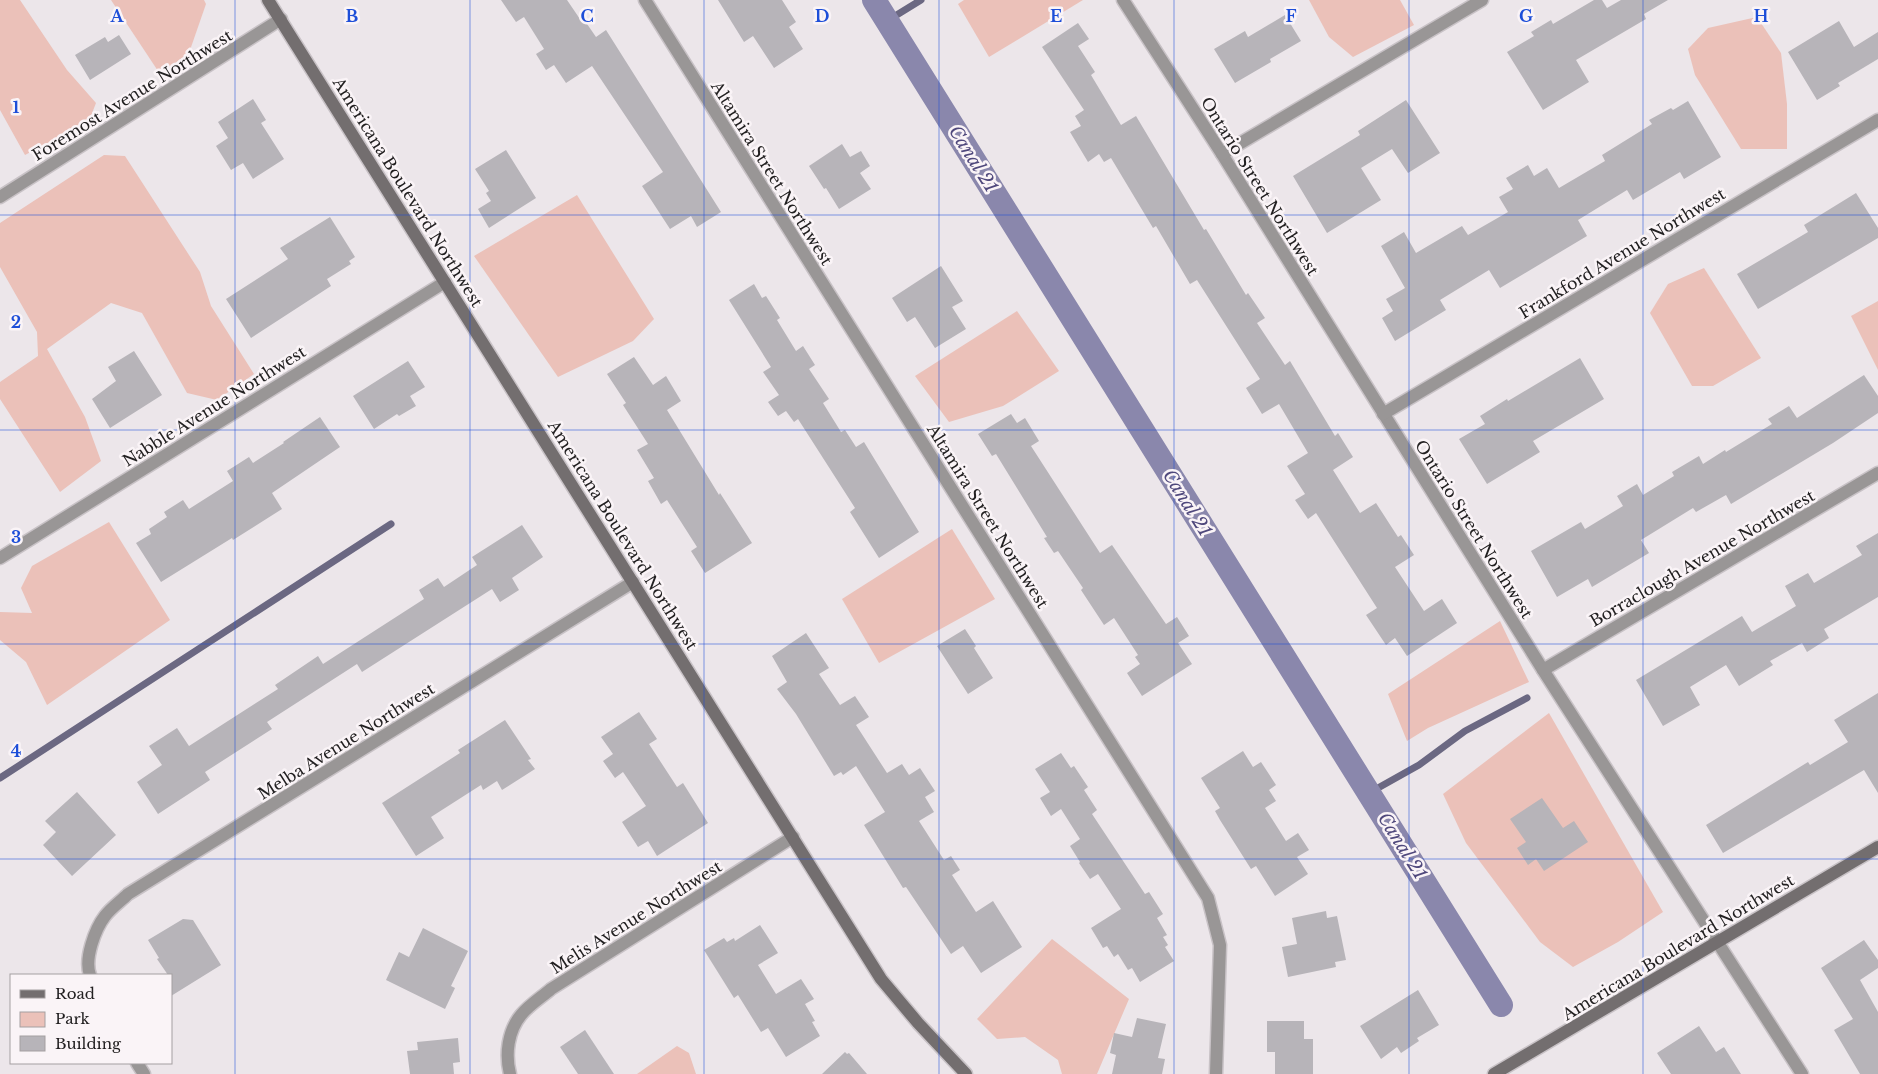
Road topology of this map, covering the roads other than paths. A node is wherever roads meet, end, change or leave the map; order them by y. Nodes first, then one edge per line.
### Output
1 (268, 0) edge
2 (645, 0) edge
3 (1123, 0) edge
4 (1482, 0) edge
5 (281, 19) junction
6 (1878, 120) edge
7 (1222, 154) junction
8 (0, 198) edge
9 (445, 282) junction
10 (1383, 414) junction
11 (1878, 473) edge
12 (0, 558) edge
13 (633, 582) junction
14 (1543, 670) junction
15 (793, 837) junction
16 (1878, 847) edge
17 (1718, 942) junction
18 (90, 974) edge
19 (510, 1074) edge
20 (966, 1074) edge
21 (1216, 1074) edge
22 (1494, 1074) edge
23 (1802, 1074) edge

1 - 5 street, Americana Boulevard Northwest
2 - 21 street, Altamira Street Northwest
3 - 7 street, Ontario Street Northwest
4 - 7 street
5 - 8 street, Foremost Avenue Northwest
5 - 9 street, Americana Boulevard Northwest
6 - 10 street, Frankford Avenue Northwest
7 - 10 street, Ontario Street Northwest
9 - 12 street, Nabble Avenue Northwest
9 - 13 street, Americana Boulevard Northwest
10 - 14 street, Ontario Street Northwest
11 - 14 street, Borraclough Avenue Northwest
13 - 15 street, Americana Boulevard Northwest
13 - 18 street, Melba Avenue Northwest
14 - 17 street, Ontario Street Northwest
15 - 19 street, Melis Avenue Northwest
15 - 20 street, Americana Boulevard Northwest
16 - 17 street, Americana Boulevard Northwest
17 - 22 street, Americana Boulevard Northwest
17 - 23 street, Ontario Street Northwest

